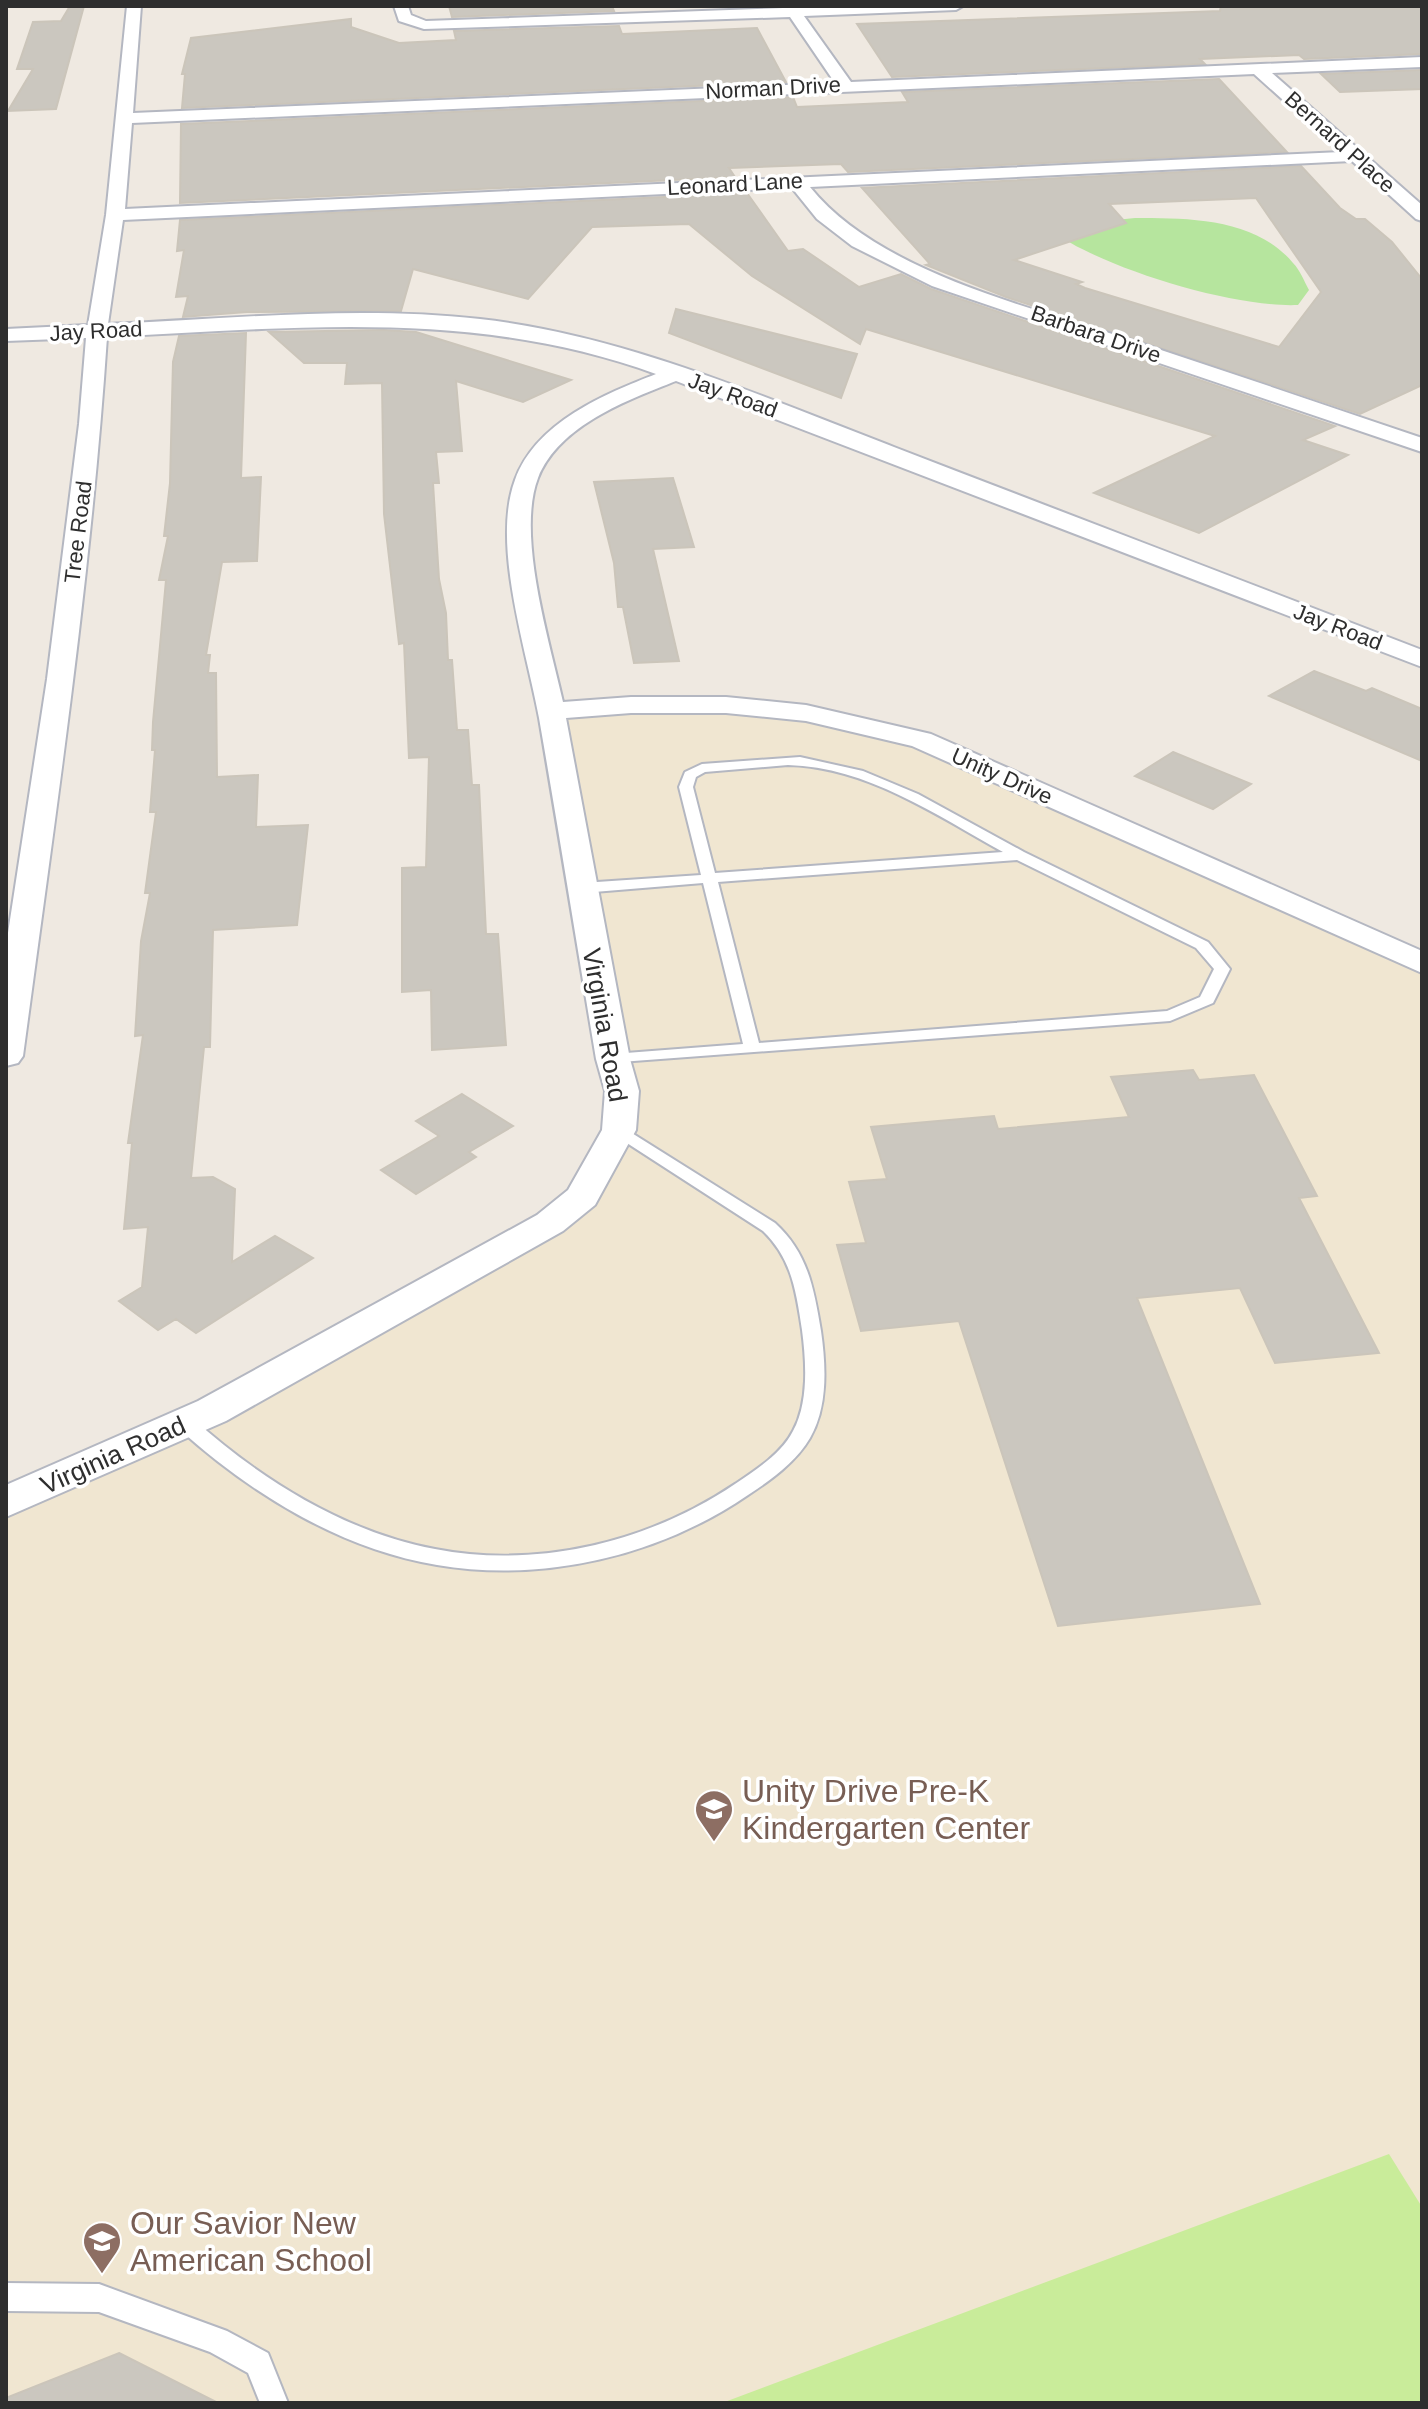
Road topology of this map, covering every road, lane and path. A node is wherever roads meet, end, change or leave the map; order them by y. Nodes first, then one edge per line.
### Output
1 (134, 6) edge
2 (401, 6) edge
3 (956, 6) edge
4 (923, 7) edge
5 (662, 12) edge
6 (794, 12) junction
7 (1422, 62) edge
8 (1258, 69) junction
9 (845, 85) junction
10 (125, 118) junction
11 (1356, 156) junction
12 (796, 181) junction
13 (115, 215) junction
14 (1422, 215) edge
15 (97, 331) junction
16 (6, 335) edge
17 (674, 374) junction
18 (1422, 445) edge
19 (1422, 659) edge
20 (553, 711) junction
21 (1019, 855) junction
22 (709, 879) junction
23 (582, 888) junction
24 (1422, 963) edge
25 (752, 1048) junction
26 (6, 1056) edge
27 (613, 1059) junction
28 (619, 1130) junction
29 (185, 1423) junction
30 (6, 1502) edge
31 (6, 2297) edge
32 (274, 2403) edge

1 - 10 street, Tree Road
2 - 5 street
3 - 4 street
4 - 6 street
5 - 6 street
6 - 9 street
7 - 8 street, Norman Drive
8 - 9 street, Norman Drive
8 - 11 street, Bernard Place
9 - 10 street, Norman Drive
10 - 13 street, Tree Road
11 - 12 street, Leonard Lane
11 - 14 street, Bernard Place
12 - 13 street, Leonard Lane
12 - 18 street, Barbara Drive
13 - 15 street, Tree Road
15 - 16 street, Jay Road
15 - 17 street, Jay Road
15 - 26 street, Tree Road
17 - 19 street, Jay Road
17 - 20 street, Virginia Road
20 - 23 street, Virginia Road
20 - 24 street, Unity Drive
21 - 22 lane
21 - 22 lane
21 - 25 lane
22 - 23 lane
22 - 25 lane
23 - 27 street, Virginia Road
25 - 27 lane
27 - 28 street, Virginia Road
28 - 29 street, Virginia Road
28 - 29 lane
29 - 30 street, Virginia Road
31 - 32 lane

